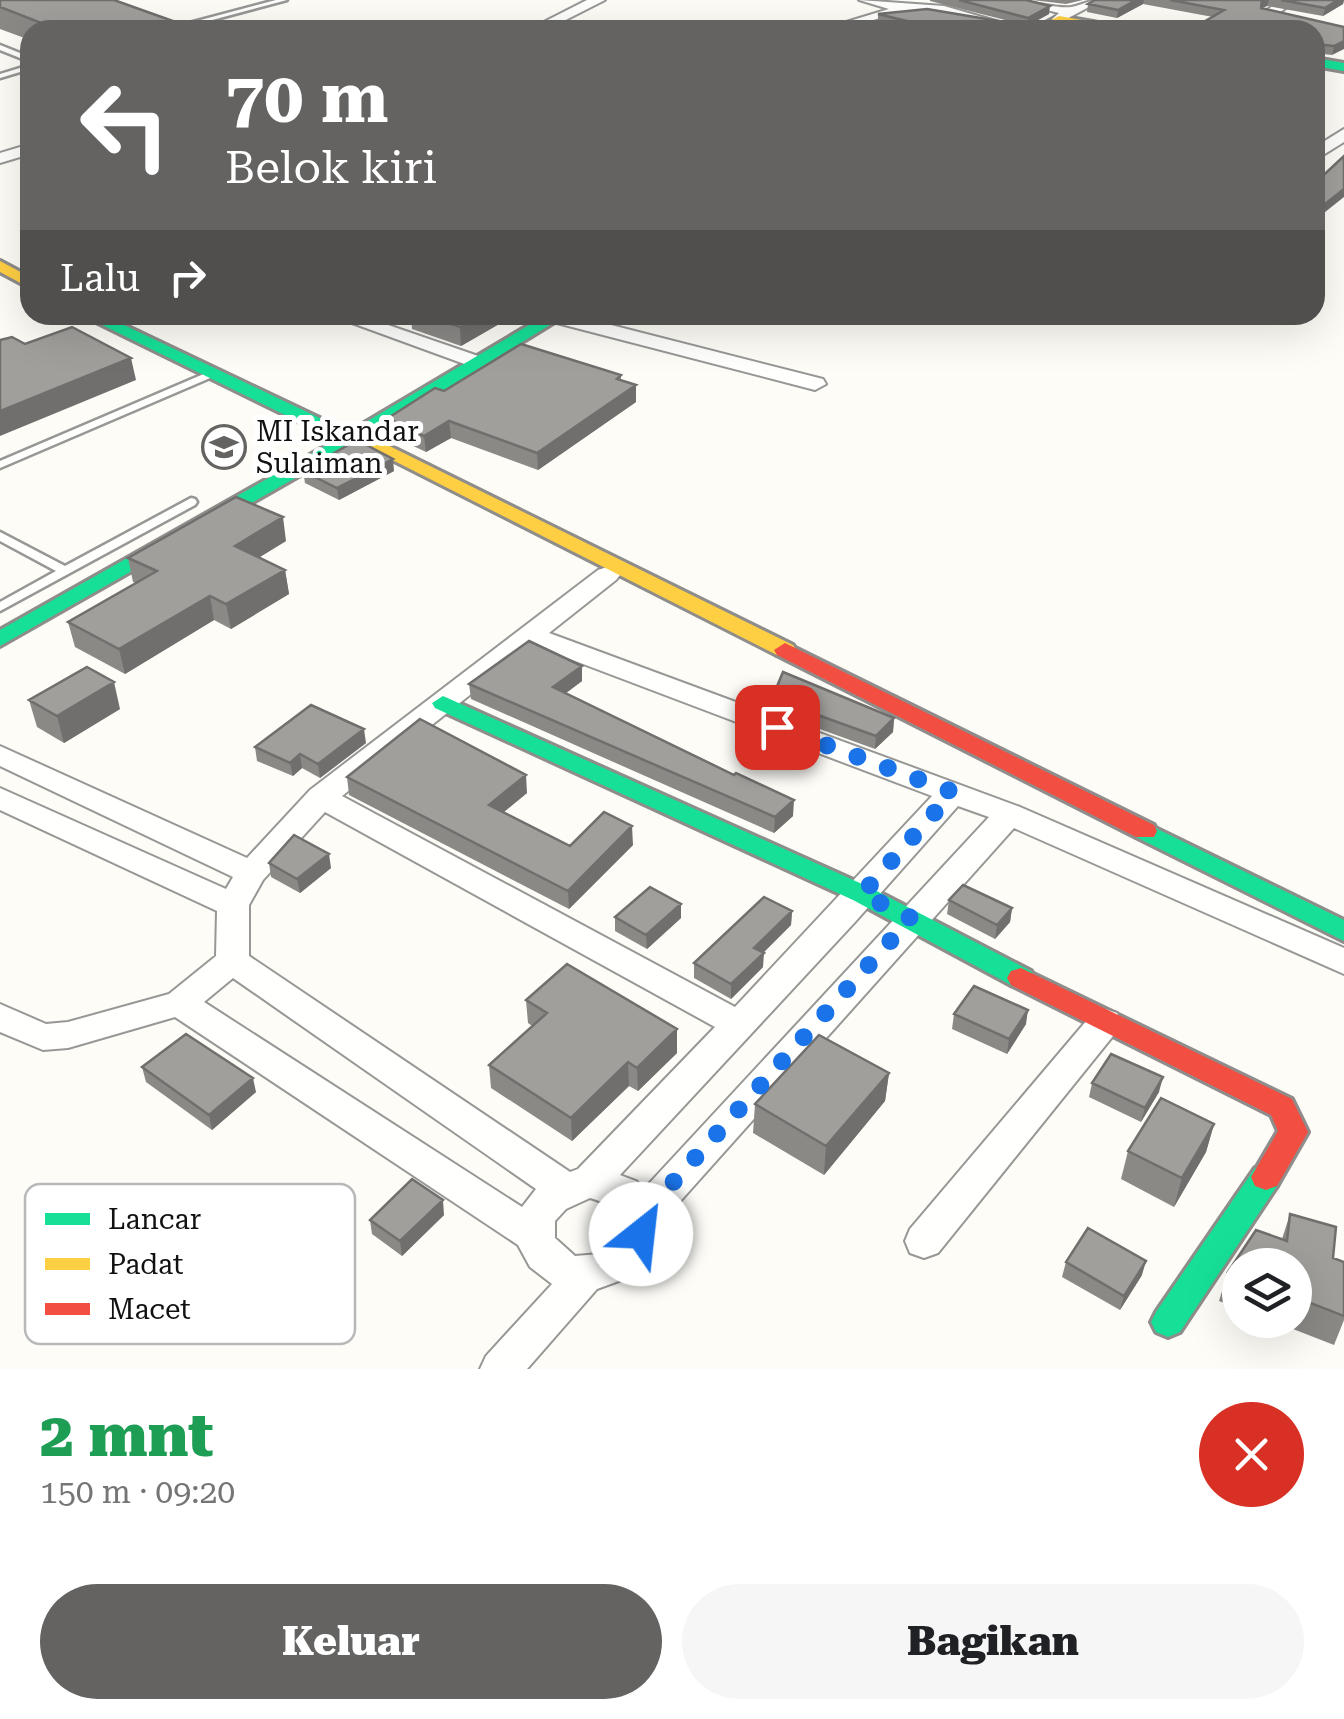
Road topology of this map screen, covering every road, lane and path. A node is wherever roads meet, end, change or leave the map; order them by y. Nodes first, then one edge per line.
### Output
1 (284, 0) edge
2 (598, 0) edge
3 (866, 0) edge
4 (1013, 0) edge
5 (1094, 0) edge
6 (1290, 0) edge
7 (905, 9) junction
8 (1268, 14) junction
9 (1287, 18) edge
10 (206, 20) edge
11 (556, 20) edge
12 (864, 20) edge
13 (981, 20) edge
14 (1057, 20) edge
15 (1260, 20) edge
16 (105, 325) edge
17 (369, 325) edge
18 (541, 325) edge
19 (591, 325) edge
20 (477, 362) junction
21 (213, 373) junction
22 (815, 384) dead end
23 (353, 437) junction
24 (0, 465) edge
25 (191, 502) dead end
26 (0, 536) edge
27 (66, 571) junction
28 (607, 575) dead end
29 (0, 607) edge
30 (530, 635) junction
31 (0, 639) edge
32 (443, 703) junction
33 (0, 755) edge
34 (953, 792) junction
35 (321, 797) junction
36 (0, 798) edge
37 (1010, 814) junction
38 (200, 847) junction
39 (251, 873) junction
40 (168, 876) junction
41 (862, 894) junction
42 (233, 905) junction
43 (911, 918) junction
44 (1344, 931) edge
45 (232, 960) junction
46 (1344, 962) edge
47 (180, 1003) junction
48 (0, 1018) edge
49 (1104, 1022) junction
50 (740, 1024) junction
51 (577, 1185) junction
52 (641, 1218) junction
53 (534, 1235) junction
54 (924, 1241) dead end
55 (586, 1274) junction
56 (1168, 1322) dead end
57 (501, 1369) edge

1 - 10 lane
2 - 11 street
3 - 7 street
4 - 14 street
5 - 14 street
6 - 8 street
7 - 12 street
7 - 13 street
8 - 9 street
8 - 15 street
16 - 21 street
17 - 20 street
18 - 20 street
19 - 22 street
20 - 23 street
21 - 23 street
21 - 24 lane
23 - 31 street
23 - 44 street
25 - 27 lane
26 - 27 lane
27 - 29 lane
28 - 30 street
30 - 32 street
30 - 34 street
32 - 35 street
32 - 41 street
33 - 38 street
34 - 37 street
34 - 41 street
35 - 39 street
35 - 50 street
36 - 40 street
37 - 43 street
37 - 46 street
38 - 39 street
38 - 40 street
39 - 42 street
40 - 42 street
41 - 43 street
41 - 50 street
42 - 45 street
43 - 49 street
43 - 52 street
45 - 47 street
45 - 51 street
47 - 48 street
47 - 53 street
49 - 54 street
49 - 56 street
50 - 51 street
51 - 52 street
51 - 53 street
52 - 55 street
53 - 55 street
55 - 57 street

